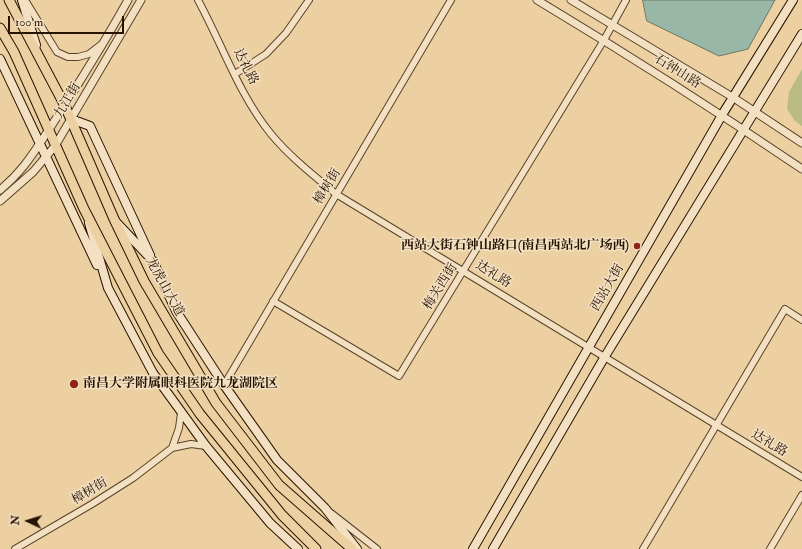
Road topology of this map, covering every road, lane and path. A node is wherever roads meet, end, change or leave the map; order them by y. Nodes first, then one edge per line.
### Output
1 (9, 0) edge
2 (22, 0) edge
3 (26, 0) edge
4 (128, 0) edge
5 (141, 0) edge
6 (198, 0) edge
7 (310, 0) edge
8 (451, 0) edge
9 (537, 0) edge
10 (571, 0) edge
11 (626, 0) edge
12 (793, 0) edge
13 (612, 24) junction
14 (0, 28) edge
15 (802, 34) edge
16 (0, 36) edge
17 (604, 40) junction
18 (802, 41) edge
19 (103, 43) junction
20 (793, 49) junction
21 (14, 52) junction
22 (38, 54) junction
23 (0, 59) edge
24 (235, 74) junction
25 (734, 98) junction
26 (65, 106) junction
27 (754, 113) junction
28 (722, 115) junction
29 (71, 119) junction
30 (744, 129) junction
31 (48, 131) junction
32 (802, 143) edge
33 (40, 144) junction
34 (56, 146) junction
35 (46, 157) junction
36 (802, 169) edge
37 (0, 190) edge
38 (336, 194) junction
39 (0, 202) edge
40 (84, 209) junction
41 (114, 219) junction
42 (153, 261) junction
43 (464, 271) junction
44 (108, 288) junction
45 (273, 301) junction
46 (802, 320) edge
47 (587, 348) junction
48 (604, 358) junction
49 (224, 385) junction
50 (181, 413) junction
51 (716, 425) junction
52 (206, 446) junction
53 (172, 448) junction
54 (802, 477) edge
55 (802, 495) edge
56 (325, 508) junction
57 (296, 548) edge
58 (15, 549) edge
59 (316, 549) edge
60 (352, 549) edge
61 (357, 549) edge
62 (377, 549) edge
63 (473, 549) edge
64 (494, 549) edge
65 (643, 549) edge
66 (770, 549) edge

1 - 22 main road, 龙虎山大道
2 - 22 main road
3 - 19 street
4 - 19 street, 九江街
5 - 29 street, 九江街
6 - 24 street, 达礼路
7 - 24 street
8 - 38 street, 樟树街
9 - 17 street, 石钟山路
10 - 13 street, 石钟山路
11 - 13 street, 梅关西街
12 - 25 main road, 西站大街
13 - 17 street, 梅关西街
13 - 25 street, 石钟山路
14 - 21 main road
15 - 20 main road
16 - 21 main road
17 - 28 street, 石钟山路
17 - 43 street, 梅关西街
18 - 20 street
19 - 26 street, 九江街
20 - 27 main road
21 - 31 main road
22 - 26 main road, 龙虎山大道
23 - 33 main road
24 - 38 street, 达礼路
25 - 27 street, 石钟山路
25 - 28 main road, 西站大街
26 - 29 main road, 龙虎山大道
26 - 31 street, 九江街
27 - 30 main road
27 - 32 street, 石钟山路
28 - 30 street, 石钟山路
28 - 47 main road, 西站大街
29 - 34 street, 九江街
29 - 41 main road, 龙虎山大道
29 - 42 main road
30 - 36 street, 石钟山路
30 - 48 main road
31 - 33 street, 九江街
31 - 34 main road
33 - 35 main road
33 - 37 street, 九江街
34 - 35 street, 九江街
34 - 40 main road
35 - 39 street, 九江街
35 - 44 main road
38 - 43 street, 达礼路
38 - 45 street, 樟树街
40 - 44 main road
40 - 59 main road
41 - 42 main road
41 - 60 main road, 龙虎山大道
42 - 49 main road
43 - 45 street, 梅关西街
43 - 47 street, 达礼路
44 - 50 main road
45 - 49 street, 樟树街
46 - 51 street
47 - 48 street, 达礼路
47 - 63 main road, 西站大街
48 - 51 street, 达礼路
48 - 64 main road
49 - 56 main road
50 - 52 main road
50 - 53 street
51 - 54 street, 达礼路
51 - 65 street
52 - 53 street
52 - 57 main road
53 - 58 street, 樟树街
55 - 66 street
56 - 61 main road
56 - 62 street

